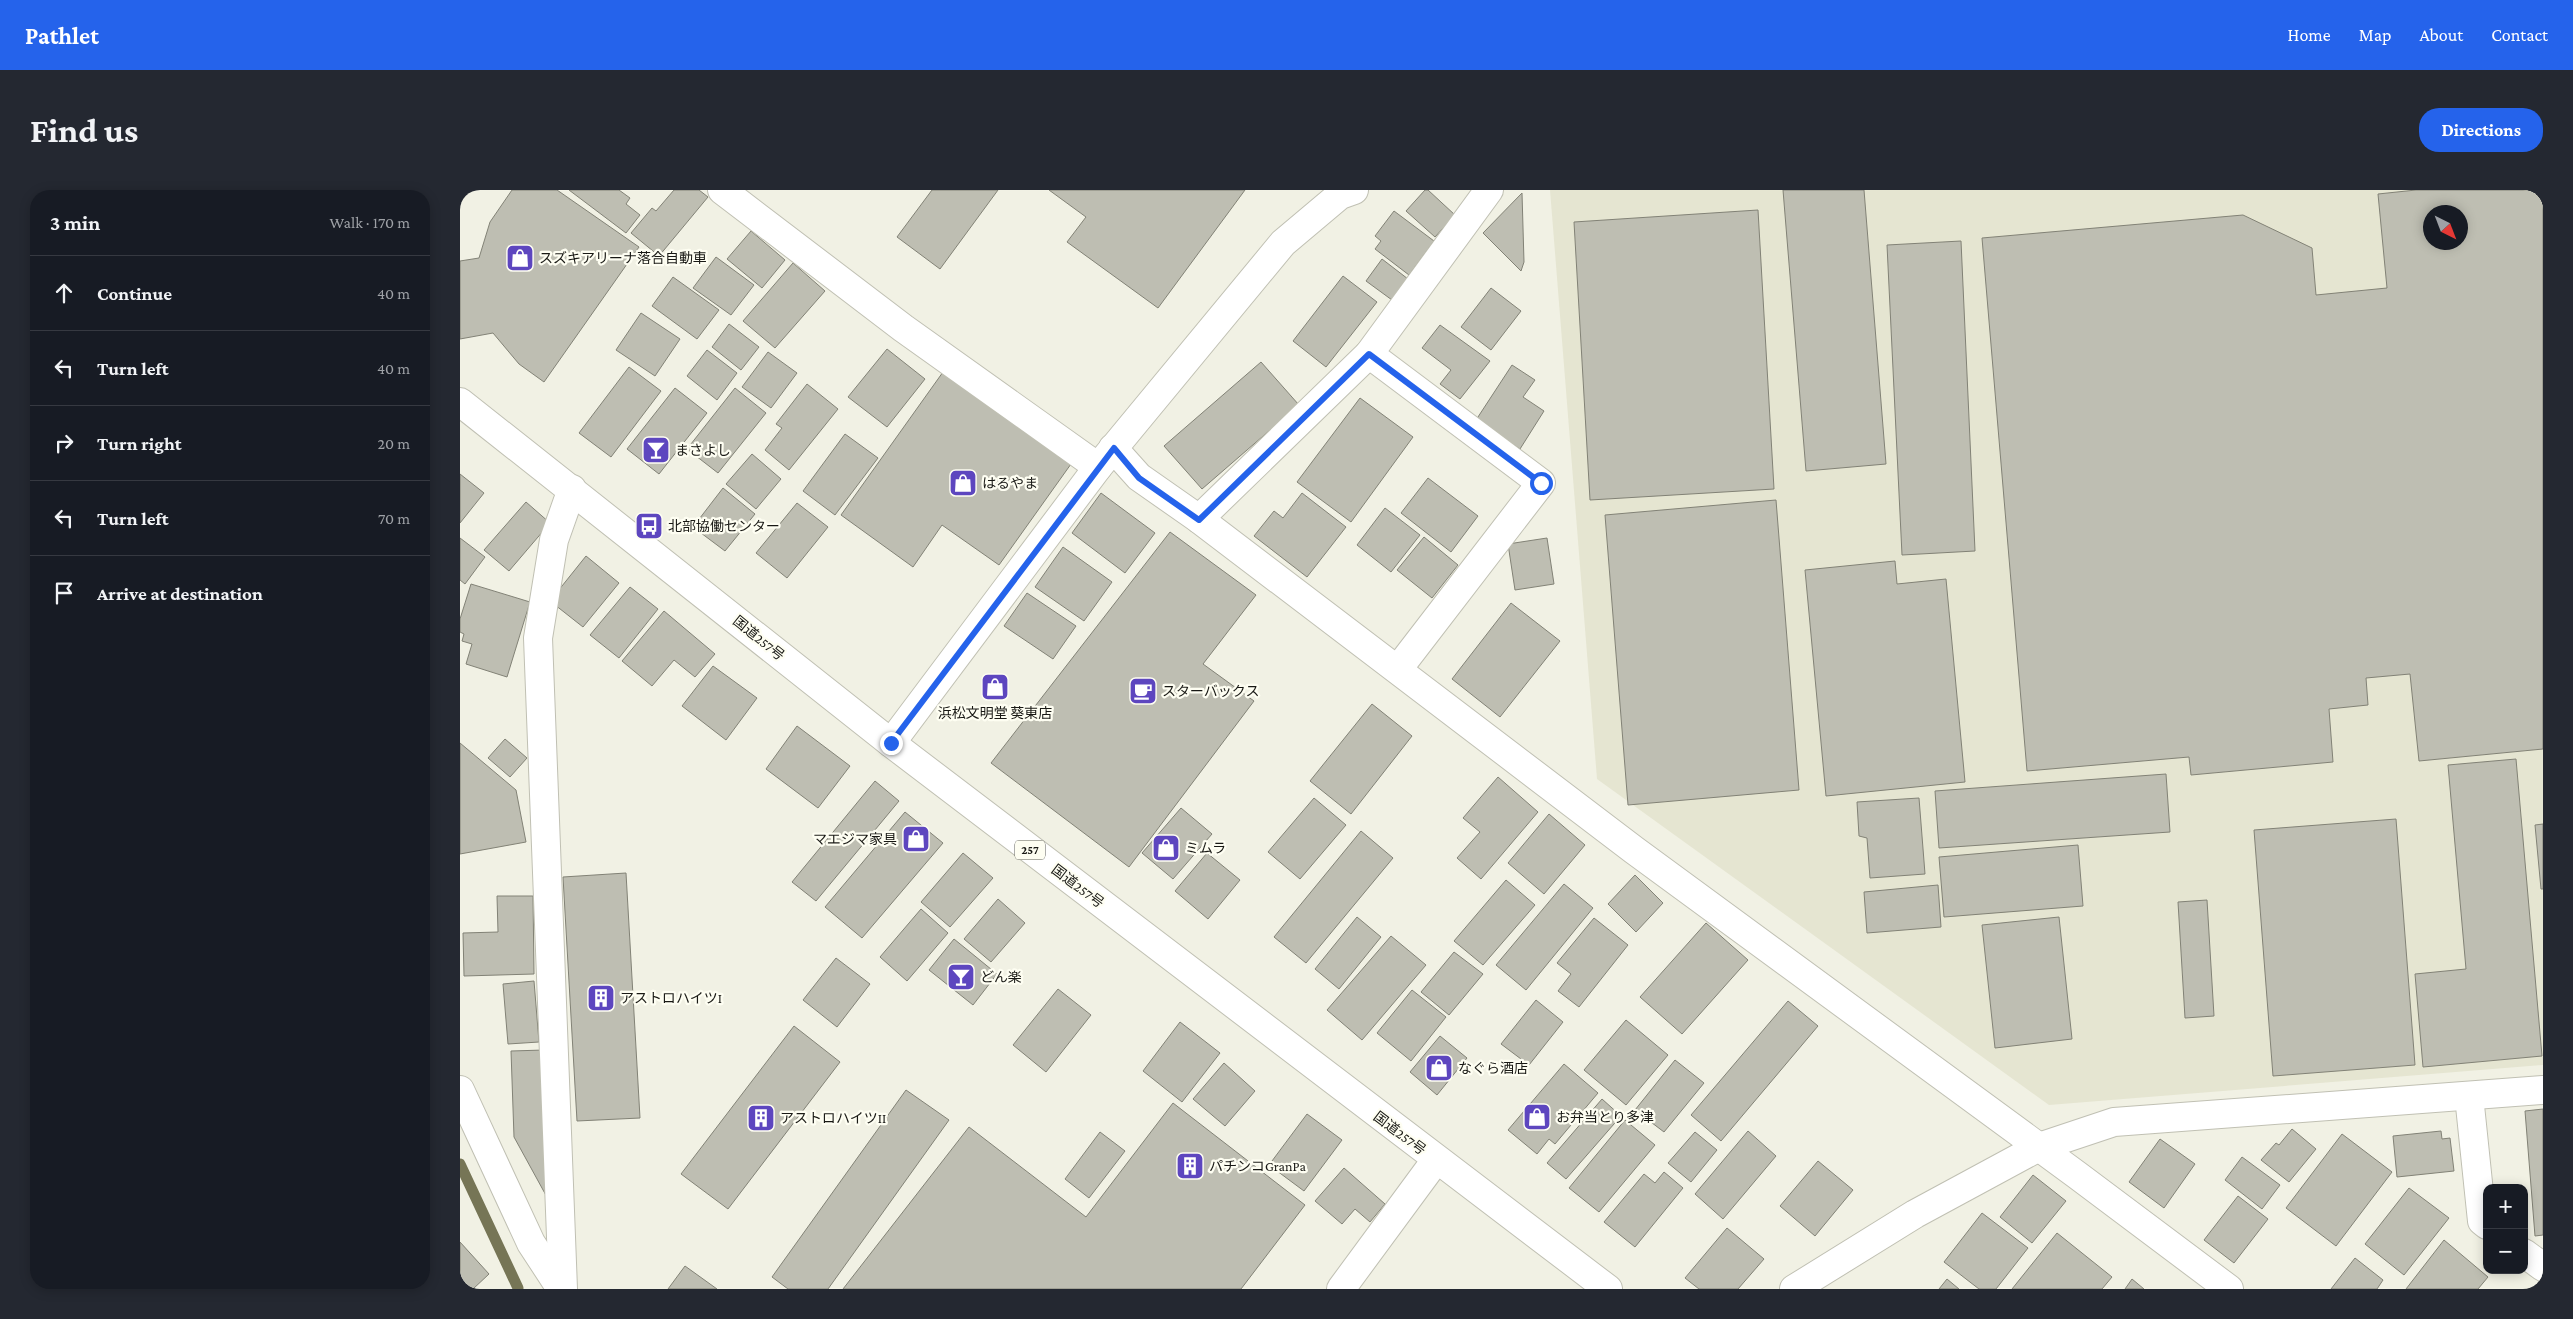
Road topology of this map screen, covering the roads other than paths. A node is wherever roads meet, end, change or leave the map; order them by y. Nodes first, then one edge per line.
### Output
1 (722, 190) edge
2 (1354, 190) edge
3 (1489, 190) edge
4 (1369, 354) junction
5 (460, 402) edge
6 (1106, 458) junction
7 (572, 489) junction
8 (1199, 520) junction
9 (1398, 670) junction
10 (891, 743) junction
11 (460, 1090) edge
12 (2543, 1090) edge
13 (2470, 1096) junction
14 (2039, 1147) junction
15 (1436, 1160) junction
16 (2483, 1222) edge
17 (2528, 1256) edge
18 (2543, 1267) edge
19 (562, 1289) edge
20 (1341, 1289) edge
21 (1608, 1289) edge
22 (1794, 1289) edge
23 (2229, 1289) edge

1 - 6 main road
2 - 6 main road
3 - 4 main road
4 - 8 main road
4 - 9 main road
5 - 7 main road, 国道257号 / 257
6 - 8 main road
6 - 10 main road
7 - 10 main road, 国道257号 / 257
7 - 19 main road
8 - 9 main road
9 - 14 main road
10 - 15 main road, 国道257号 / 257
11 - 19 main road
12 - 13 main road
13 - 14 main road
13 - 16 main road
14 - 22 main road
14 - 23 main road
15 - 20 main road
15 - 21 main road, 国道257号 / 257
17 - 18 main road

